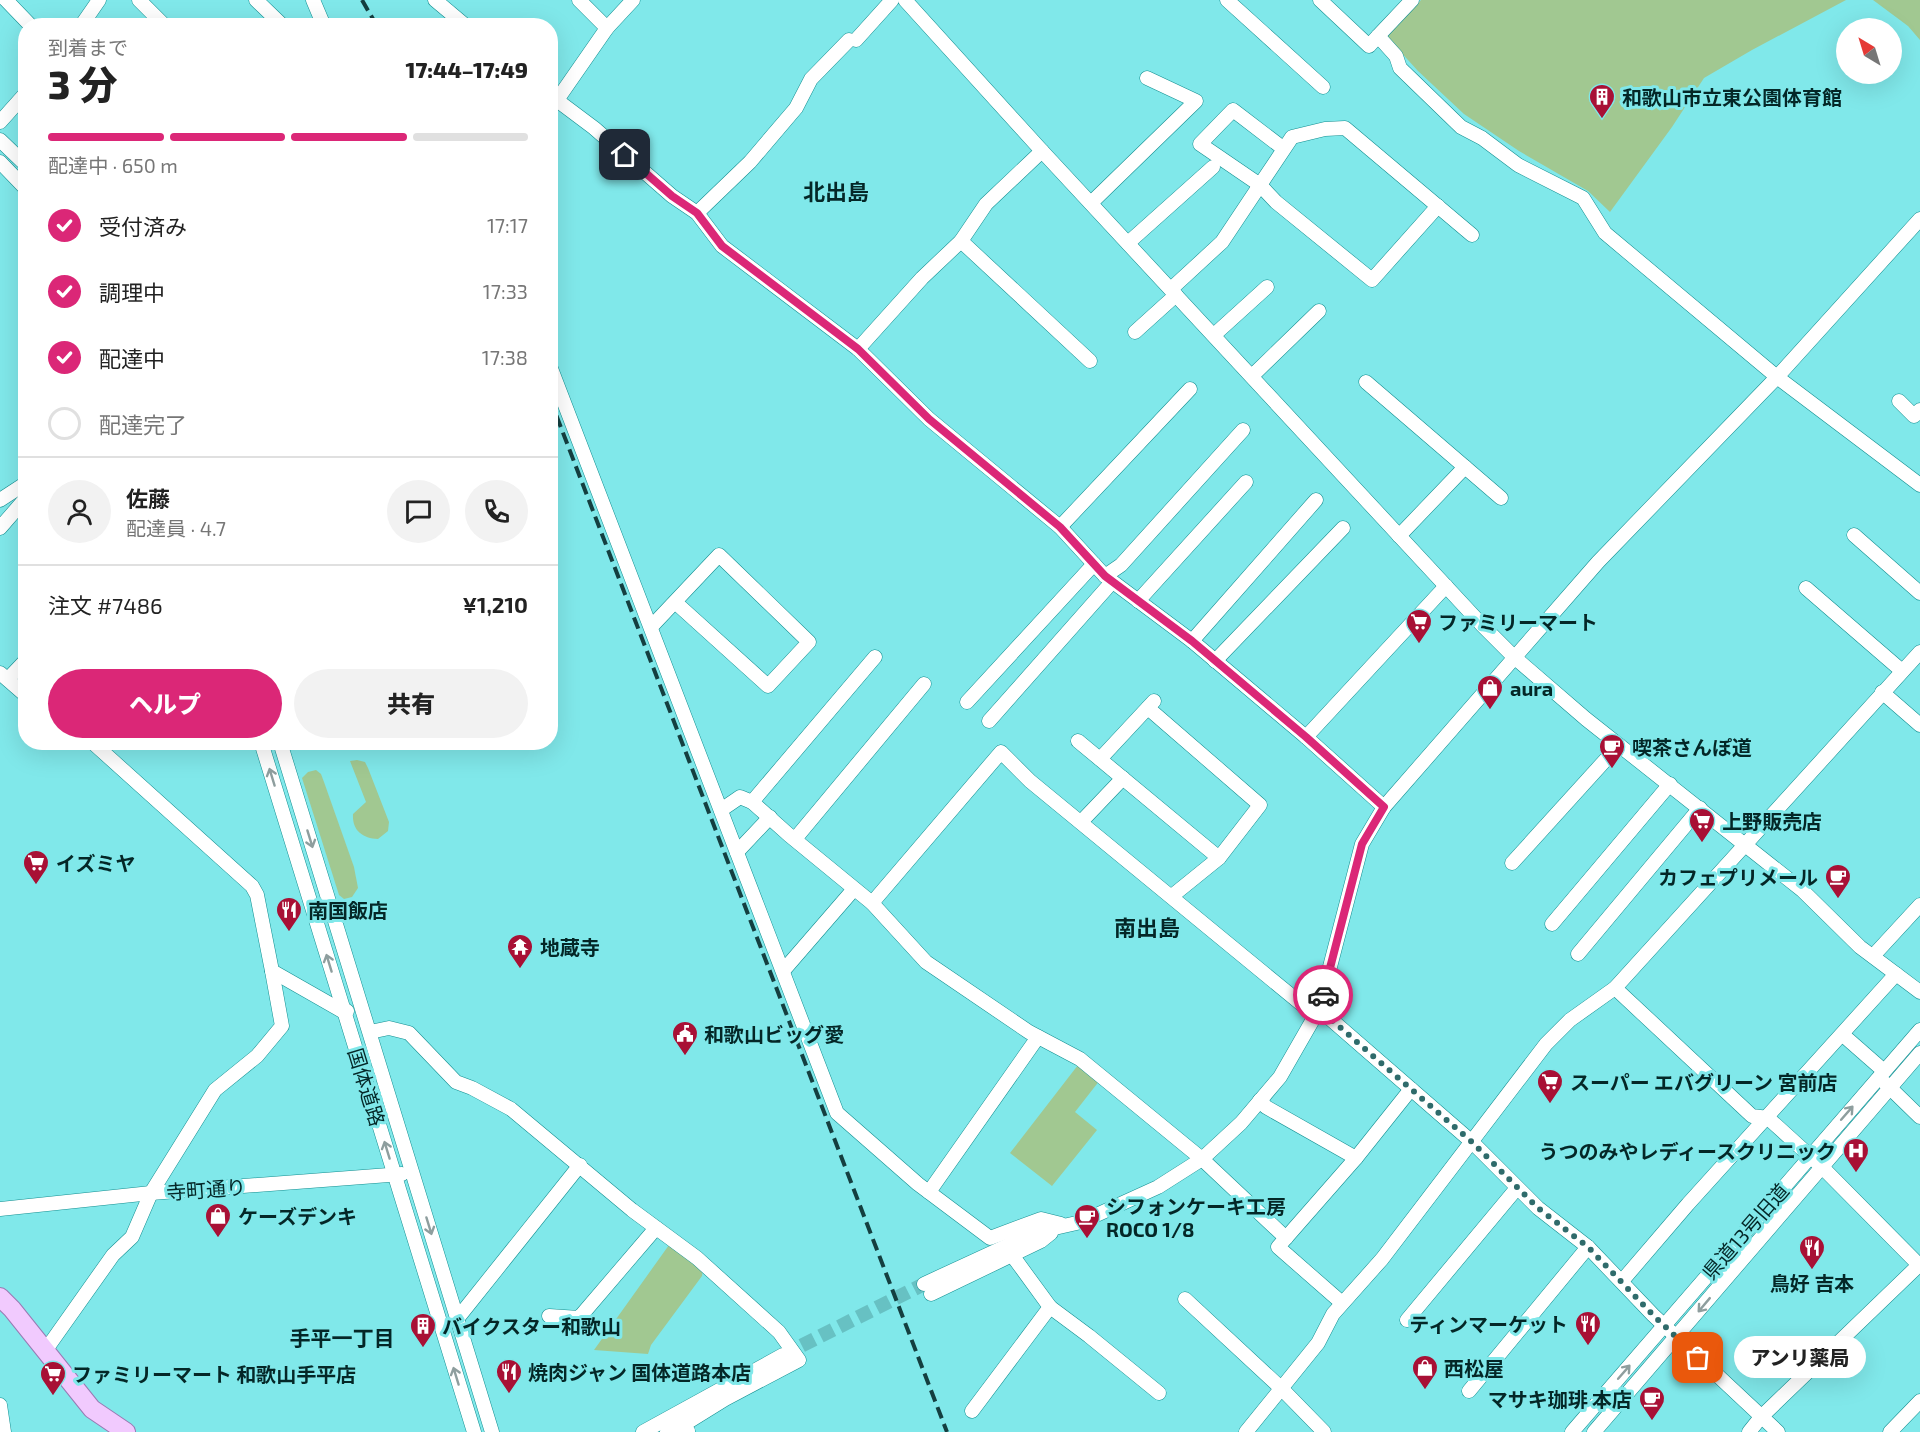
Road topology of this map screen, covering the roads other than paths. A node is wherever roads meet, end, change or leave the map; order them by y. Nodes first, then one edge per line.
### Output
1 (6, 0) edge
2 (99, 0) edge
3 (139, 0) edge
4 (256, 0) edge
5 (313, 0) edge
6 (435, 0) edge
7 (579, 0) edge
8 (633, 0) edge
9 (892, 0) edge
10 (905, 0) edge
11 (1227, 0) edge
12 (1320, 0) edge
13 (1412, 0) edge
14 (23, 18) edge
15 (87, 18) edge
16 (157, 18) edge
17 (275, 18) edge
18 (321, 18) edge
19 (456, 18) edge
20 (607, 28) junction
21 (1378, 36) junction
22 (1147, 78) dead end
23 (1323, 87) dead end
24 (558, 93) edge
25 (18, 102) edge
26 (558, 103) edge
27 (0, 122) edge
28 (0, 140) edge
29 (1284, 149) junction
30 (1042, 151) junction
31 (18, 157) edge
32 (0, 162) edge
33 (1213, 167) dead end
34 (18, 181) edge
35 (1260, 185) junction
36 (1090, 203) junction
37 (1438, 206) junction
38 (697, 213) junction
39 (1920, 219) edge
40 (1472, 235) dead end
41 (961, 241) junction
42 (1128, 243) junction
43 (1267, 286) dead end
44 (1174, 292) junction
45 (1319, 311) dead end
46 (1136, 332) dead end
47 (1214, 335) junction
48 (858, 349) junction
49 (1090, 361) dead end
50 (1251, 376) junction
51 (1777, 377) junction
52 (1366, 382) dead end
53 (558, 387) edge
54 (1190, 389) dead end
55 (1899, 401) dead end
56 (1920, 410) edge
57 (1243, 430) dead end
58 (1465, 468) junction
59 (1246, 482) dead end
60 (18, 484) edge
61 (1920, 484) edge
62 (18, 487) edge
63 (0, 492) edge
64 (1501, 498) dead end
65 (0, 500) edge
66 (1316, 500) dead end
67 (18, 507) edge
68 (1060, 527) junction
69 (0, 528) edge
70 (1343, 528) dead end
71 (1854, 535) dead end
72 (1399, 536) junction
73 (1094, 564) junction
74 (1108, 579) junction
75 (1446, 586) junction
76 (1806, 588) dead end
77 (1920, 593) edge
78 (675, 602) junction
79 (1138, 602) junction
80 (651, 627) junction
81 (1192, 641) junction
82 (1920, 652) edge
83 (875, 657) dead end
84 (1515, 657) junction
85 (1215, 661) junction
86 (18, 666) edge
87 (1902, 671) junction
88 (4, 676) edge
89 (924, 684) dead end
90 (18, 689) edge
91 (1882, 692) junction
92 (968, 702) dead end
93 (989, 721) dead end
94 (1920, 725) edge
95 (1306, 737) junction
96 (1078, 741) dead end
97 (1618, 745) junction
98 (101, 750) edge
99 (263, 750) edge
100 (282, 750) edge
101 (1100, 759) junction
102 (1123, 778) junction
103 (1670, 784) junction
104 (752, 802) junction
105 (1384, 807) junction
106 (1700, 808) junction
107 (721, 810) junction
108 (770, 817) junction
109 (1081, 822) junction
110 (795, 839) junction
111 (1744, 845) junction
112 (737, 852) junction
113 (1219, 858) junction
114 (1512, 863) dead end
115 (854, 889) junction
116 (1172, 896) junction
117 (872, 903) junction
118 (1920, 905) edge
119 (1551, 924) dead end
120 (1578, 954) dead end
121 (1873, 956) junction
122 (272, 971) junction
123 (783, 971) junction
124 (1896, 974) junction
125 (1615, 988) junction
126 (1918, 988) edge
127 (361, 1006) junction
128 (344, 1011) junction
129 (1317, 1012) junction
130 (1920, 1030) edge
131 (370, 1032) junction
132 (1842, 1035) junction
133 (1038, 1037) junction
134 (1920, 1053) edge
135 (1881, 1074) junction
136 (1890, 1088) junction
137 (1411, 1089) junction
138 (1260, 1100) junction
139 (1920, 1117) edge
140 (1768, 1118) junction
141 (1472, 1142) junction
142 (1810, 1156) junction
143 (1356, 1158) junction
144 (1202, 1159) junction
145 (580, 1165) junction
146 (1822, 1167) junction
147 (413, 1174) junction
148 (394, 1175) junction
149 (1517, 1188) junction
150 (929, 1192) junction
151 (152, 1193) junction
152 (0, 1209) edge
153 (1063, 1225) junction
154 (656, 1228) junction
155 (1286, 1238) junction
156 (1588, 1247) junction
157 (1012, 1255) junction
158 (1919, 1265) edge
159 (1622, 1281) junction
160 (0, 1297) edge
161 (1185, 1299) dead end
162 (1342, 1303) junction
163 (1050, 1307) junction
164 (549, 1316) dead end
165 (457, 1318) junction
166 (1407, 1320) dead end
167 (1664, 1325) junction
168 (1677, 1337) junction
169 (45, 1351) junction
170 (783, 1354) tunnel mouth
171 (1282, 1389) junction
172 (1469, 1390) dead end
173 (1159, 1393) dead end
174 (1920, 1401) edge
175 (0, 1405) edge
176 (972, 1411) dead end
177 (1761, 1416) junction
178 (686, 1429) edge
179 (4, 1432) edge
180 (126, 1432) edge
181 (474, 1432) edge
182 (492, 1432) edge
183 (643, 1432) edge
184 (667, 1432) edge
185 (1246, 1432) edge
186 (1324, 1432) edge
187 (1572, 1432) edge
188 (1594, 1432) edge
189 (1749, 1432) edge
190 (1778, 1432) edge
191 (1890, 1432) edge

1 - 14 street
2 - 15 street
3 - 16 street
4 - 17 street
5 - 18 street
6 - 19 street
7 - 20 street
8 - 20 street
9 - 38 street
10 - 30 street
11 - 23 street
12 - 21 street
13 - 21 street
20 - 24 street
21 - 51 street
22 - 36 street
25 - 27 street
26 - 38 street
28 - 31 street
29 - 35 street
29 - 35 street
29 - 37 street
30 - 36 street
30 - 41 street
32 - 34 street
33 - 42 street
35 - 37 street
35 - 44 street
36 - 42 street
37 - 40 street
38 - 48 street
39 - 51 street
41 - 48 street
41 - 49 street
42 - 44 street
43 - 47 street
44 - 46 street
44 - 47 street
45 - 50 street
47 - 50 street
48 - 68 street
50 - 72 street
51 - 61 street
51 - 84 street
52 - 58 street
53 - 80 street
54 - 68 street
55 - 56 street
57 - 74 street
58 - 64 street
58 - 72 street
59 - 79 street
60 - 63 street
62 - 65 street
66 - 81 street
67 - 69 street
68 - 73 street
70 - 85 street
71 - 77 street
72 - 75 street
73 - 74 street
73 - 92 street
74 - 79 street
74 - 93 street
75 - 84 street
75 - 95 street
76 - 87 street
78 - 78 street
78 - 80 street
79 - 81 street
80 - 107 street
81 - 85 street
82 - 87 street
83 - 104 street
84 - 97 street
84 - 105 street
85 - 95 street
86 - 88 street
87 - 91 street
88 - 90 street
89 - 110 street
91 - 94 street
91 - 111 street
95 - 105 street
96 - 101 street
97 - 103 street
97 - 114 street
98 - 122 street
128 -> 99 street, 国体道路
100 -> 127 street, 国体道路
101 - 102 street
101 - 113 street
102 - 109 street
102 - 113 street
103 - 106 street
103 - 119 street
104 - 107 street
104 - 108 street
105 - 129 street
106 - 111 street
106 - 120 street
107 - 112 street
108 - 110 street
108 - 112 street
109 - 116 street
109 - 117 street
110 - 115 street
111 - 121 street
111 - 125 street
112 - 123 street
113 - 116 street
115 - 117 street
115 - 123 street
116 - 129 street
117 - 133 street
118 - 121 street
121 - 124 street
122 - 128 street
122 - 151 street
123 - 150 street
124 - 126 street
124 - 132 street
125 - 140 street
125 - 141 street
127 - 128 street
127 - 131 street, 国体道路
148 -> 128 street, 国体道路
129 - 137 street
129 - 138 street
130 - 135 street, 県道13号旧道
131 - 145 street
131 - 147 street, 国体道路
132 - 135 street
132 - 140 street
133 - 144 street
133 - 150 street
134 - 136 street, 県道13号旧道
135 - 136 street
142 -> 135 street, 県道13号旧道
136 - 139 street
136 - 146 street, 県道13号旧道
137 - 141 street
137 - 143 street
138 - 143 street
138 - 144 street
140 - 142 street
140 - 159 street
141 - 149 street
141 - 162 street
142 - 146 street
142 - 167 street, 県道13号旧道
143 - 155 street
144 - 153 street
144 - 155 street
145 - 154 street
145 - 165 street
146 - 158 street
146 -> 168 street, 県道13号旧道
147 - 148 street, 寺町通り
147 -> 165 street, 国体道路
148 - 151 street, 寺町通り
181 -> 148 street, 国体道路
149 - 156 street
149 - 166 street
150 - 153 street
151 - 152 street, 寺町通り
151 - 169 street
153 - 157 street
153 - 157 street
154 - 164 street
154 - 178 street
155 - 162 street
156 - 159 street
156 - 172 street
157 - 163 street
158 - 177 street
159 - 167 street
160 - 169 main road
161 - 171 street
162 - 171 street
163 - 173 street
163 - 176 street
165 - 182 street, 国体道路
167 - 168 street
187 -> 167 street, 県道13号旧道
168 - 177 street
168 - 188 street, 県道13号旧道
169 - 180 main road
170 - 183 street
171 - 185 street
171 - 186 street
174 - 191 street
175 - 179 street
177 - 189 street
177 - 190 street
178 - 184 street

